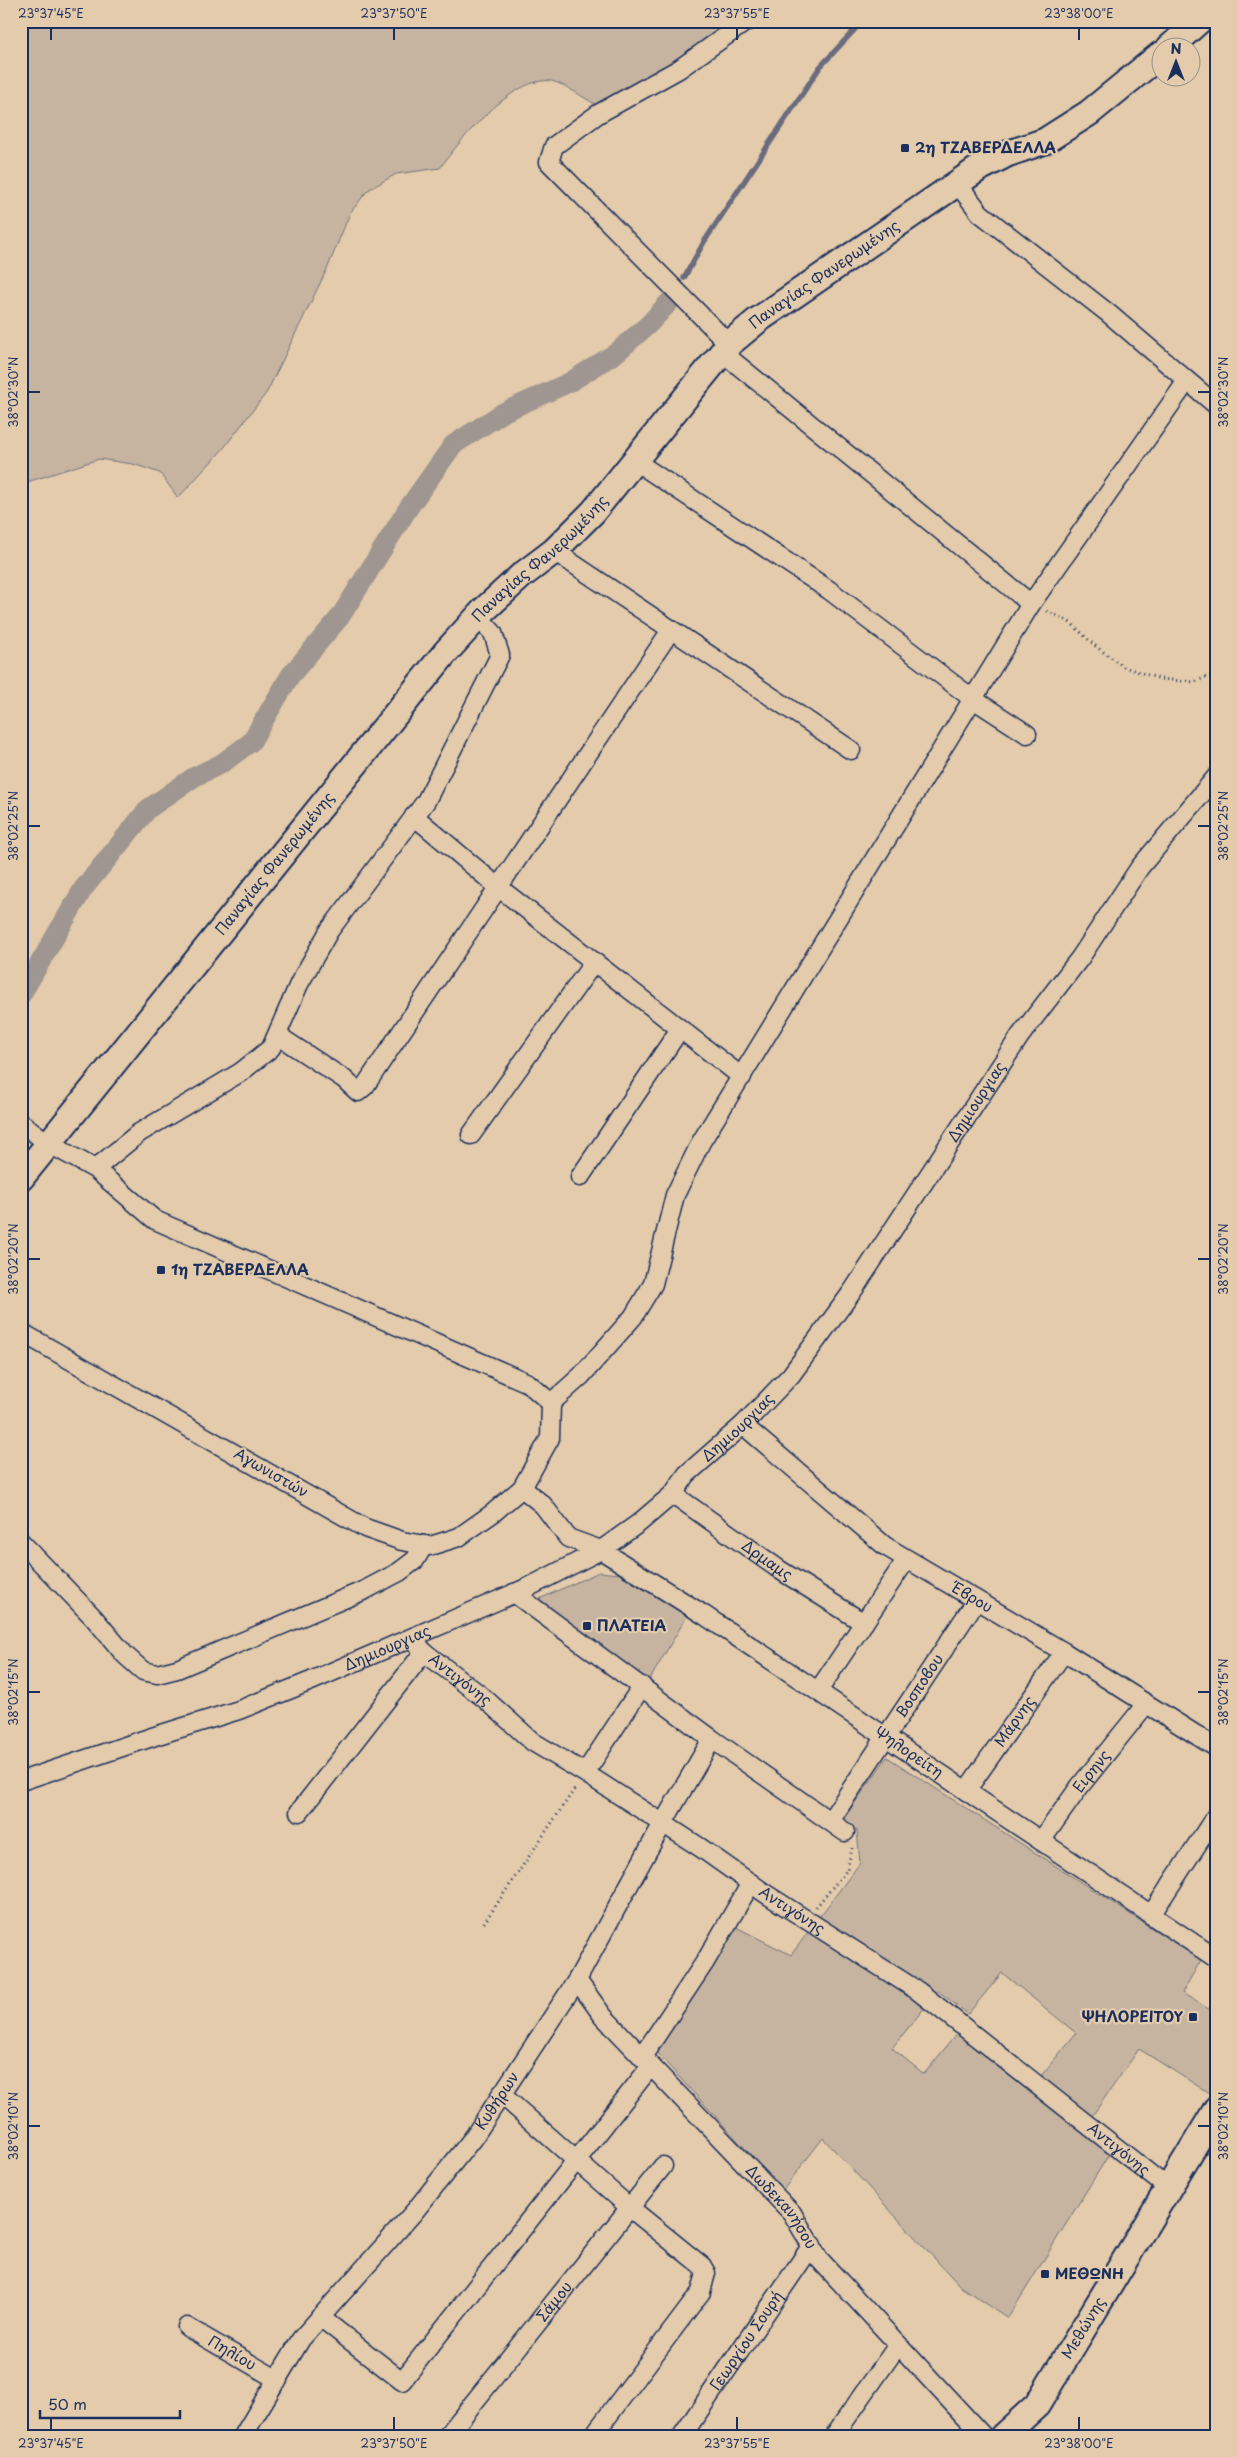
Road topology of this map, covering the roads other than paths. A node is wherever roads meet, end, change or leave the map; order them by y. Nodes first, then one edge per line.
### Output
1 (747, 21) edge
2 (1199, 21) edge
3 (1180, 38) edge
4 (1150, 63) edge
5 (957, 183) junction
6 (726, 348) junction
7 (1188, 380) junction
8 (1217, 406) edge
9 (635, 461) junction
10 (554, 551) junction
11 (1031, 604) junction
12 (478, 617) junction
13 (671, 630) junction
14 (973, 700) junction
15 (1027, 734) dead end
16 (851, 750) dead end
17 (1217, 776) edge
18 (414, 816) junction
19 (498, 887) junction
20 (594, 962) junction
21 (680, 1029) junction
22 (277, 1035) junction
23 (742, 1077) junction
24 (21, 1123) edge
25 (470, 1135) dead end
26 (48, 1143) junction
27 (95, 1169) junction
28 (580, 1177) dead end
29 (21, 1178) edge
30 (21, 1332) edge
31 (552, 1402) junction
32 (744, 1425) junction
33 (522, 1488) junction
34 (673, 1494) junction
35 (21, 1542) edge
36 (424, 1545) junction
37 (601, 1550) junction
38 (906, 1560) junction
39 (514, 1594) junction
40 (976, 1601) junction
41 (864, 1623) junction
42 (412, 1638) junction
43 (424, 1652) junction
44 (1064, 1652) junction
45 (642, 1686) junction
46 (818, 1692) junction
47 (1146, 1704) junction
48 (712, 1739) junction
49 (886, 1739) junction
50 (1217, 1748) edge
51 (585, 1773) junction
52 (21, 1781) edge
53 (966, 1791) junction
54 (299, 1812) dead end
55 (1217, 1814) edge
56 (830, 1821) junction
57 (662, 1823) junction
58 (845, 1832) road end
59 (1041, 1841) junction
60 (751, 1883) junction
61 (1151, 1915) junction
62 (1215, 1956) edge
63 (577, 1980) junction
64 (646, 2061) junction
65 (501, 2094) junction
66 (1217, 2108) edge
67 (577, 2162) junction
68 (663, 2166) dead end
69 (1169, 2189) junction
70 (629, 2207) junction
71 (812, 2245) junction
72 (320, 2317) junction
73 (188, 2327) dead end
74 (898, 2345) junction
75 (278, 2380) junction
76 (243, 2436) edge
77 (447, 2436) edge
78 (594, 2436) edge
79 (682, 2436) edge
80 (834, 2436) edge
81 (982, 2436) edge
82 (1003, 2436) edge

1 - 6 street
2 - 3 main road
4 - 5 main road, Παναγίας Φανερωμένης
5 - 6 main road, Παναγίας Φανερωμένης
5 - 7 street
6 - 9 main road, Παναγίας Φανερωμένης
6 - 11 street
7 - 8 street
7 - 11 street
9 - 10 main road, Παναγίας Φανερωμένης
9 - 14 street
10 - 12 main road, Παναγίας Φανερωμένης
10 - 13 street
11 - 14 street
12 - 18 street
12 - 26 main road, Παναγίας Φανερωμένης
13 - 16 street
13 - 19 street
14 - 15 street
14 - 23 street
17 - 32 street, Δημιουργιας
18 - 19 street
18 - 22 street
19 - 20 street
19 - 22 street
20 - 21 street
20 - 25 street
21 - 23 street
21 - 28 street
22 - 27 street
23 - 31 street
24 - 26 street
26 - 27 street
26 - 29 main road, Παναγίας Φανερωμένης
27 - 31 street
30 - 36 street, Αγωνιστών
31 - 33 street, Αγωνιστών
32 - 34 street, Δημιουργιας
32 - 38 street, Έβρου
33 - 36 street, Αγωνιστών
33 - 37 street, Ψηλορείτη
34 - 37 street, Δημιουργιας
34 - 41 street, Δρμαμς
35 - 36 street
37 - 39 street, Δημιουργιας
37 - 46 street, Ψηλορείτη
38 - 40 street, Έβρου
38 - 41 street
39 - 42 street, Δημιουργιας
39 - 45 street
40 - 44 street, Έβρου
40 - 49 street, Βοσποβου
41 - 46 street
42 - 43 street, Αντιγόνης
42 - 52 street, Δημιουργιας
43 - 51 street, Αντιγόνης
43 - 54 street
44 - 47 street, Έβρου
44 - 53 street, Μάρνης
45 - 48 street
45 - 51 street
46 - 49 street, Ψηλορείτη
47 - 50 street, Έβρου
47 - 59 street, Ειρηνς
48 - 56 street
48 - 57 street, Κυθήρων
49 - 53 street, Ψηλορείτη
49 - 56 street, Βοσποβου
51 - 57 street, Αντιγόνης
53 - 59 street, Ψηλορείτη
55 - 61 street
56 - 58 street
57 - 60 street, Αντιγόνης
57 - 63 street, Κυθήρων
59 - 61 street, Ψηλορείτη
60 - 64 street
60 - 69 street, Αντιγόνης
61 - 62 street, Ψηλορείτη
63 - 64 street, Δωδεκανήσου
63 - 65 street, Κυθήρων
64 - 67 street
64 - 71 street, Δωδεκανήσου
65 - 67 street
65 - 72 street, Κυθήρων
66 - 69 main road, Μεθώνης
67 - 70 street
67 - 72 street
68 - 70 street, Σάμου
69 - 82 main road, Μεθώνης
70 - 77 street, Σάμου
70 - 78 street
71 - 74 street, Δωδεκανήσου
71 - 79 street, Γεωργίου Σουρή
72 - 75 street, Κυθήρων
73 - 75 street, Πηλίου
74 - 80 street
74 - 81 street, Δωδεκανήσου
75 - 76 street, Κυθήρων

